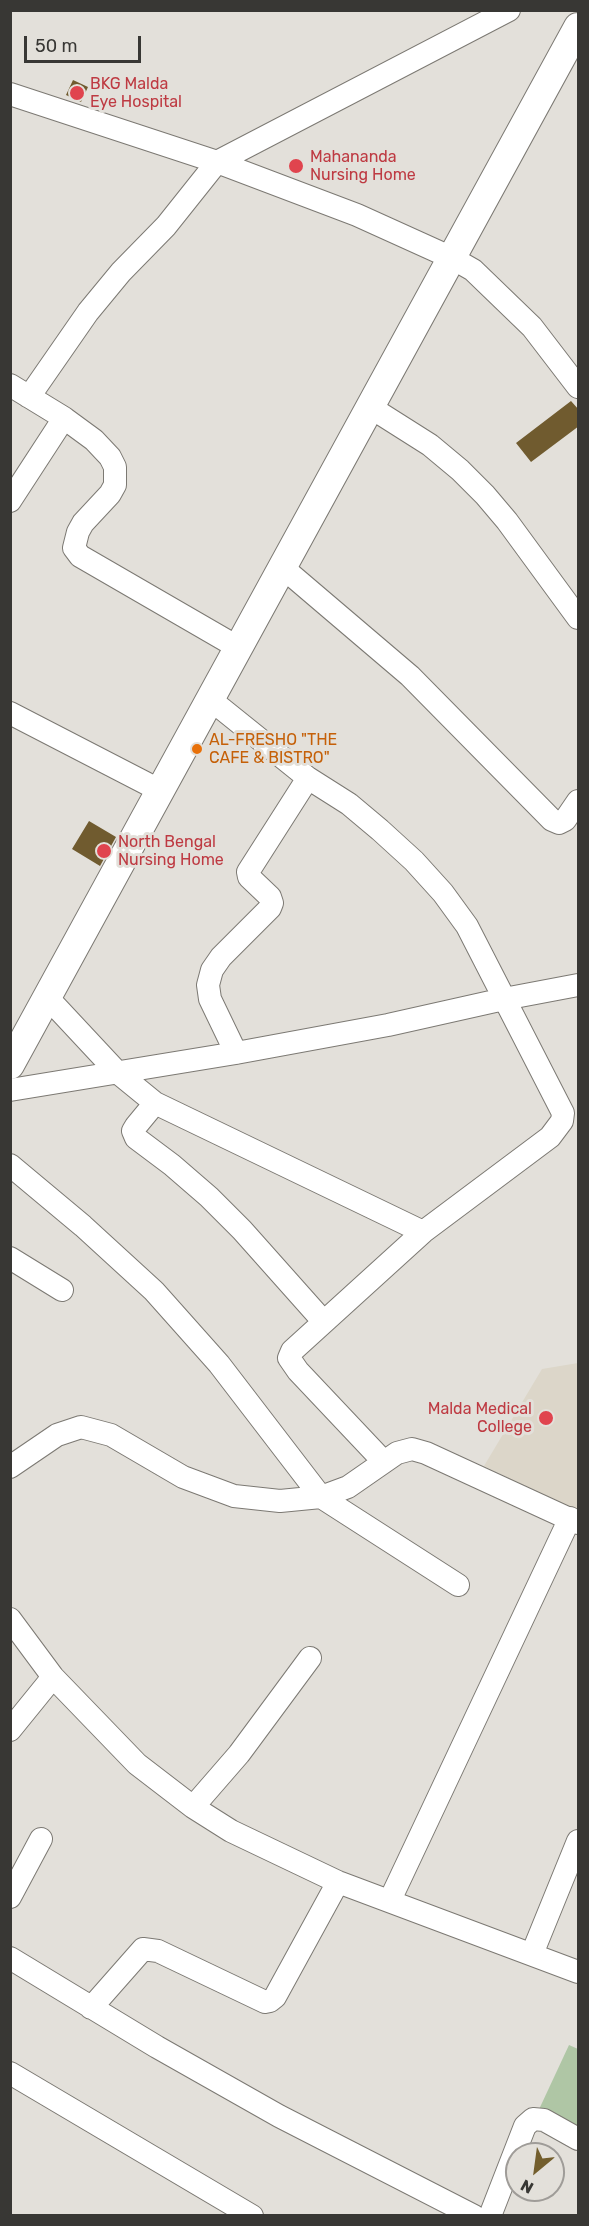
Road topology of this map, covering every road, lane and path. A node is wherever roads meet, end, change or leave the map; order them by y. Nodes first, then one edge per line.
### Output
1 (509, 10) edge
2 (579, 27) edge
3 (12, 96) edge
4 (217, 162) junction
5 (452, 258) junction
6 (579, 387) edge
7 (20, 391) edge
8 (370, 407) junction
9 (64, 418) junction
10 (10, 501) edge
11 (282, 567) junction
12 (579, 618) edge
13 (239, 648) junction
14 (211, 700) junction
15 (10, 713) edge
16 (308, 778) junction
17 (161, 791) junction
18 (579, 801) edge
19 (579, 985) edge
20 (47, 997) junction
21 (504, 999) junction
22 (236, 1053) junction
23 (10, 1065) edge
24 (117, 1072) junction
25 (10, 1090) edge
26 (155, 1103) junction
27 (10, 1165) edge
28 (423, 1232) junction
29 (10, 1258) edge
30 (62, 1290) dead end
31 (323, 1322) junction
32 (383, 1461) junction
33 (10, 1467) edge
34 (321, 1497) junction
35 (574, 1521) edge
36 (458, 1585) dead end
37 (10, 1619) edge
38 (310, 1658) dead end
39 (53, 1677) junction
40 (10, 1730) edge
41 (193, 1807) junction
42 (41, 1839) dead end
43 (579, 1841) edge
44 (338, 1882) junction
45 (10, 1897) edge
46 (390, 1900) junction
47 (532, 1954) junction
48 (10, 1958) edge
49 (579, 1972) edge
50 (91, 2008) junction
51 (10, 2073) edge
52 (579, 2139) edge
53 (252, 2216) edge
54 (474, 2216) edge
55 (490, 2216) edge

1 - 4 street
2 - 5 main road
3 - 4 street
4 - 5 street
4 - 7 street
5 - 6 street
5 - 8 main road
7 - 9 street
8 - 11 main road
8 - 12 street
9 - 10 street
9 - 13 street
11 - 13 main road
11 - 18 street
13 - 14 main road
14 - 16 street
14 - 17 main road
15 - 17 street
16 - 21 street
16 - 22 street
17 - 20 main road
19 - 21 street
20 - 23 main road
20 - 24 street
21 - 22 street
21 - 28 street
22 - 24 street
24 - 25 street
24 - 26 street
26 - 28 street
26 - 31 street
27 - 34 street
28 - 31 street
29 - 30 street
31 - 32 street
32 - 34 street
32 - 35 street
33 - 34 street
34 - 36 street
35 - 46 street
37 - 39 street
38 - 41 street
39 - 40 street
39 - 41 street
41 - 44 street
42 - 45 street
43 - 47 street
44 - 46 street
44 - 50 street
46 - 47 street
47 - 49 street
48 - 50 street
50 - 54 street
51 - 53 street
52 - 55 street

